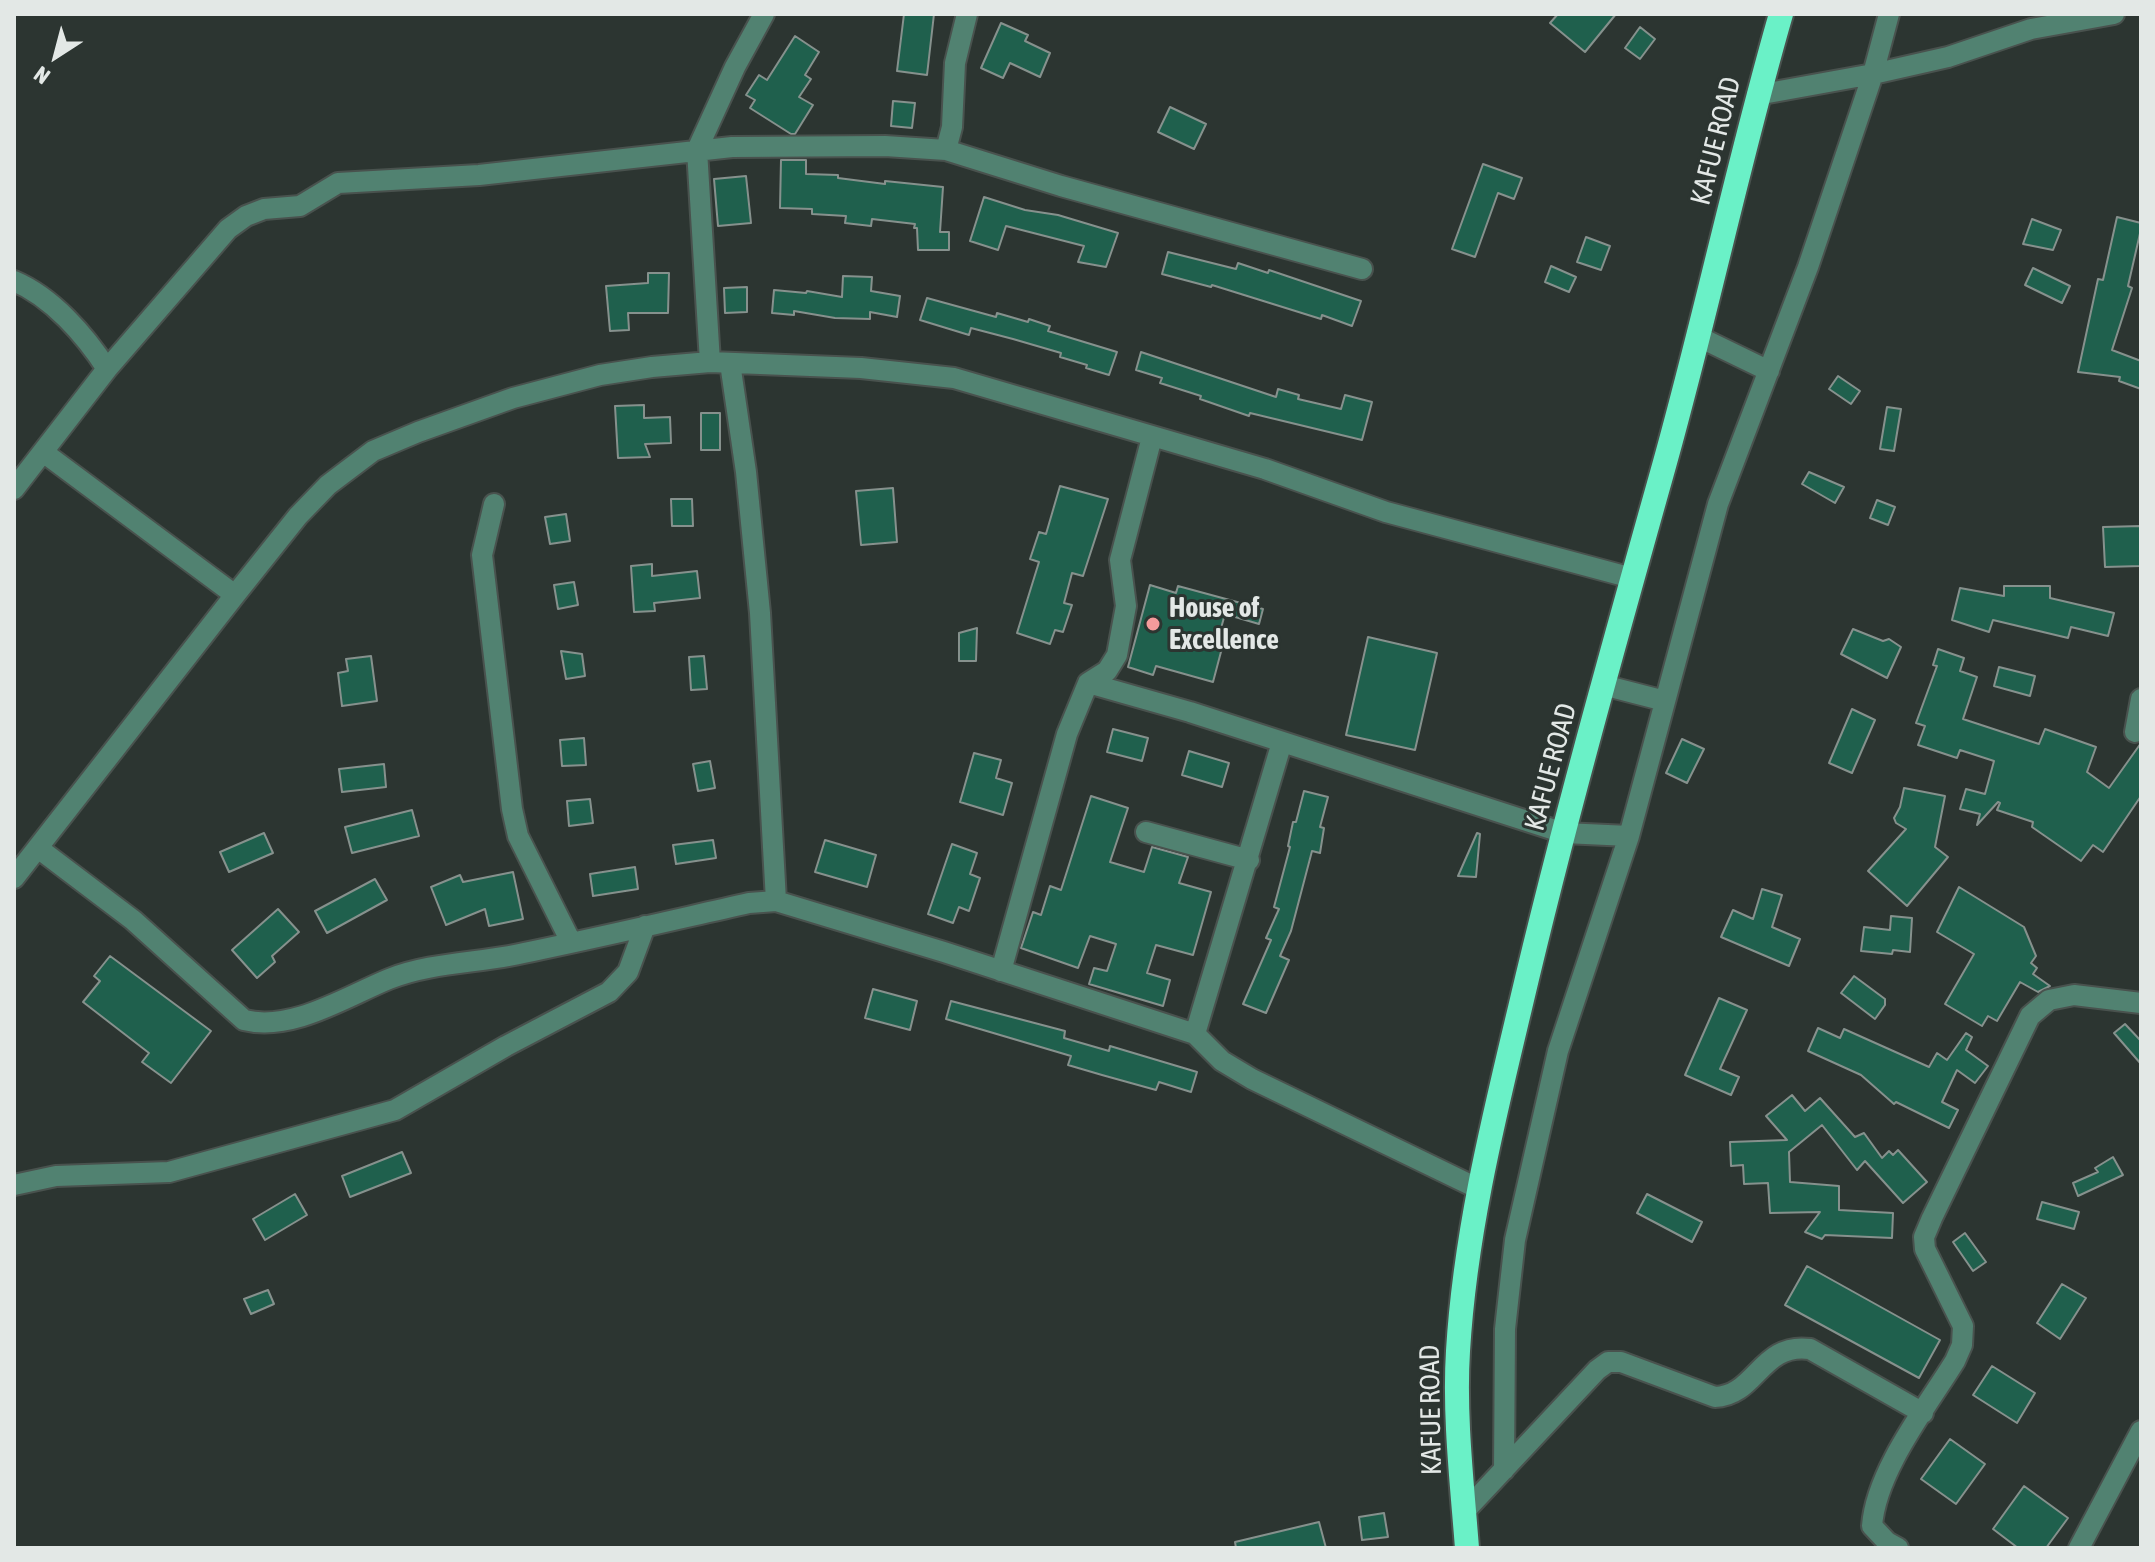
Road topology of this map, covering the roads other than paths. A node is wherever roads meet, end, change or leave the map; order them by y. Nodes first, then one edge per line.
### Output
1 (764, 14) edge
2 (967, 14) edge
3 (1781, 14) edge
4 (1889, 14) edge
5 (2114, 14) edge
6 (1873, 74) junction
7 (1757, 95) junction
8 (697, 150) junction
9 (946, 150) junction
10 (1362, 269) dead end
11 (14, 281) edge
12 (1699, 337) junction
13 (720, 363) junction
14 (107, 369) junction
15 (1769, 371) junction
16 (1152, 437) junction
17 (43, 452) junction
18 (14, 489) edge
19 (494, 504) dead end
20 (1632, 578) junction
21 (235, 595) junction
22 (1088, 683) junction
23 (1603, 685) junction
24 (2141, 699) edge
25 (1665, 701) junction
26 (2135, 732) dead end
27 (1282, 742) junction
28 (1146, 832) dead end
29 (1564, 833) junction
30 (1629, 836) junction
31 (38, 848) junction
32 (1249, 860) junction
33 (14, 878) edge
34 (776, 901) junction
35 (645, 926) junction
36 (571, 942) junction
37 (1001, 971) junction
38 (2141, 1003) edge
39 (1195, 1034) junction
40 (14, 1185) edge
41 (1479, 1189) junction
42 (1923, 1413) junction
43 (2141, 1431) edge
44 (1504, 1470) junction
45 (1464, 1512) junction
46 (1467, 1548) edge
47 (1898, 1548) edge
48 (2079, 1548) edge

1 - 8 street
2 - 9 street
3 - 7 highway, KAFUE ROAD
4 - 6 street
5 - 6 street
6 - 7 street
6 - 15 street
7 - 12 highway, KAFUE ROAD
8 - 9 street
8 - 13 street
8 - 14 street
9 - 10 street
11 - 14 street
12 - 15 street
12 - 20 highway, KAFUE ROAD
13 - 16 street
13 - 21 street
13 - 34 street
14 - 17 street
15 - 25 street
16 - 20 street
16 - 22 street
17 - 18 street
17 - 21 street
19 - 36 street
20 - 23 highway, KAFUE ROAD
21 - 31 street
22 - 27 street
22 - 37 street
23 - 25 street
23 - 29 highway, KAFUE ROAD
24 - 26 street
25 - 30 street
27 - 29 street
27 - 32 street
28 - 32 street
29 - 30 street
29 - 41 highway, KAFUE ROAD
30 - 44 street
31 - 33 street
31 - 36 street
32 - 39 street
34 - 35 street
34 - 37 street
35 - 36 street
35 - 40 street
37 - 39 street
38 - 42 street
39 - 41 street
41 - 45 highway, KAFUE ROAD
42 - 44 street
42 - 47 street
43 - 48 street
44 - 45 street
45 - 46 highway, KAFUE ROAD

